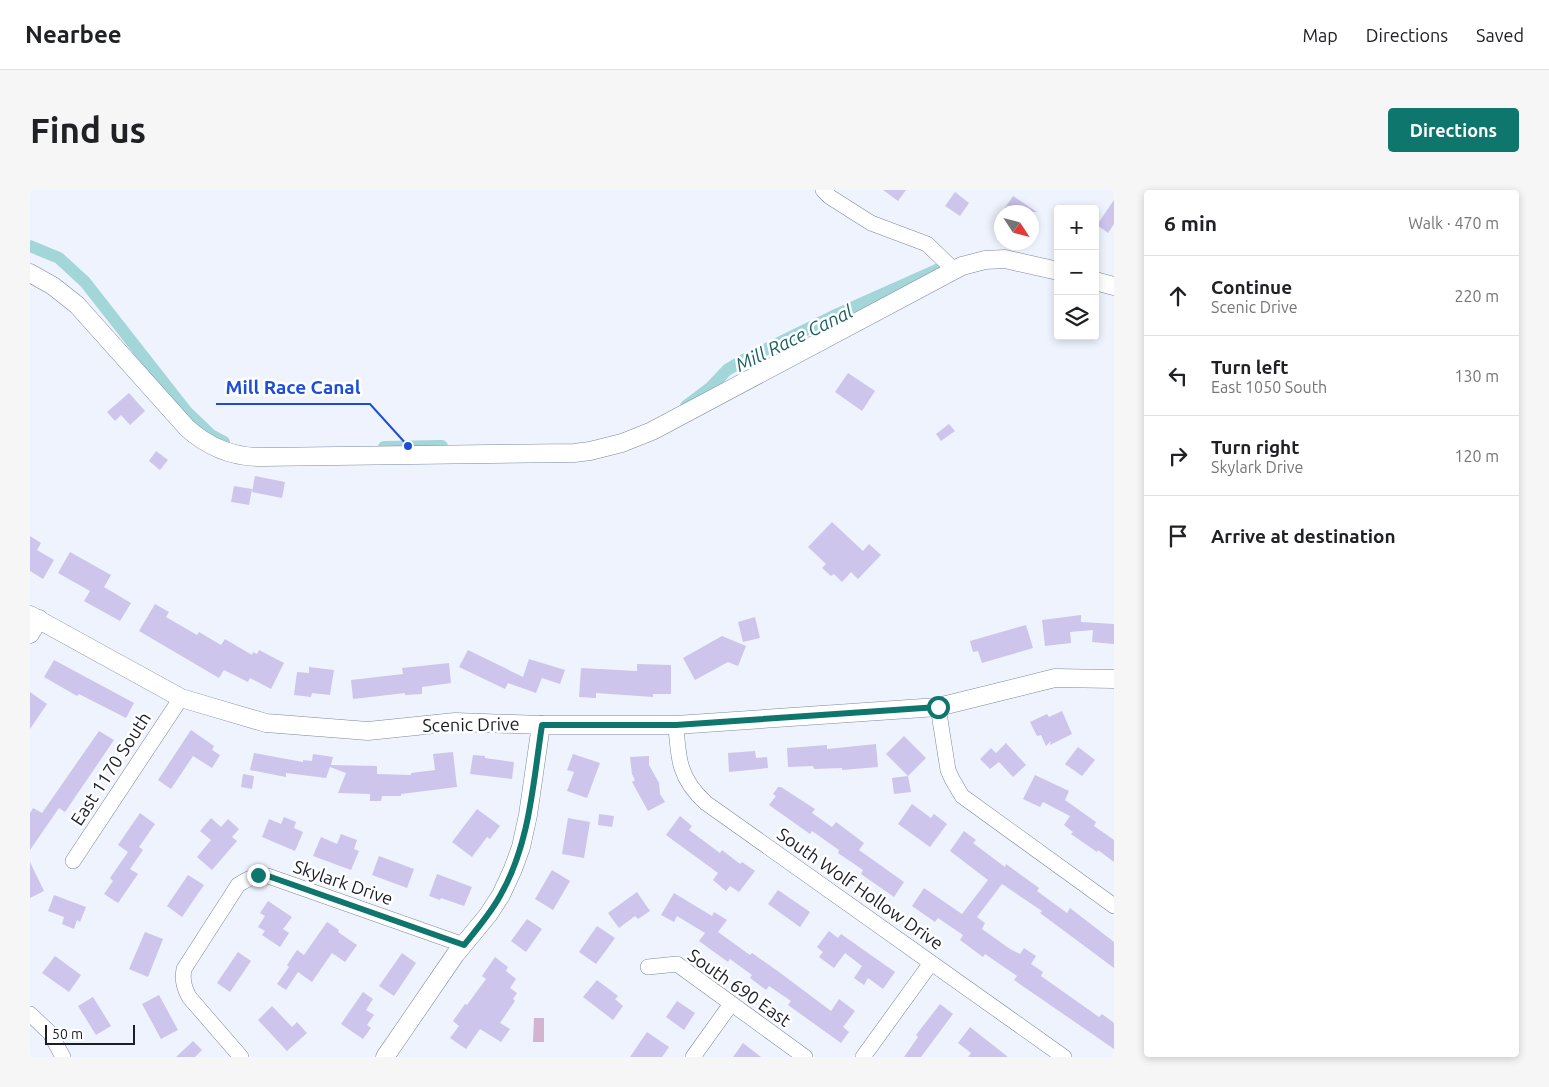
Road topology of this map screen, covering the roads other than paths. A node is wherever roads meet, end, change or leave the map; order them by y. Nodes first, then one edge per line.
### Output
1 (823, 190) edge
2 (954, 270) junction
3 (1054, 270) edge
4 (30, 273) edge
5 (1099, 282) edge
6 (1114, 286) edge
7 (33, 623) edge
8 (1114, 679) edge
9 (181, 698) junction
10 (938, 707) junction
11 (542, 725) junction
12 (676, 725) junction
13 (73, 861) dead end
14 (1114, 906) edge
15 (464, 945) junction
16 (931, 963) junction
17 (648, 967) dead end
18 (731, 1004) junction
19 (30, 1014) edge
20 (63, 1057) edge
21 (241, 1057) edge
22 (385, 1057) edge
23 (693, 1057) edge
24 (805, 1057) edge
25 (863, 1057) edge
26 (1064, 1057) edge

1 - 2 street
2 - 3 street
2 - 4 street
5 - 6 street
7 - 9 street, Scenic Drive
8 - 10 street, Scenic Drive
9 - 11 street, Scenic Drive
9 - 13 street, East 1170 South
10 - 12 street, Scenic Drive
10 - 14 street
11 - 12 street, Scenic Drive
11 - 15 street
12 - 16 street, South Wolf Hollow Drive
15 - 21 street, Skylark Drive
15 - 22 street
16 - 25 street
16 - 26 street, South Wolf Hollow Drive
17 - 18 street, South 690 East
18 - 23 street
18 - 24 street, South 690 East
19 - 20 street

